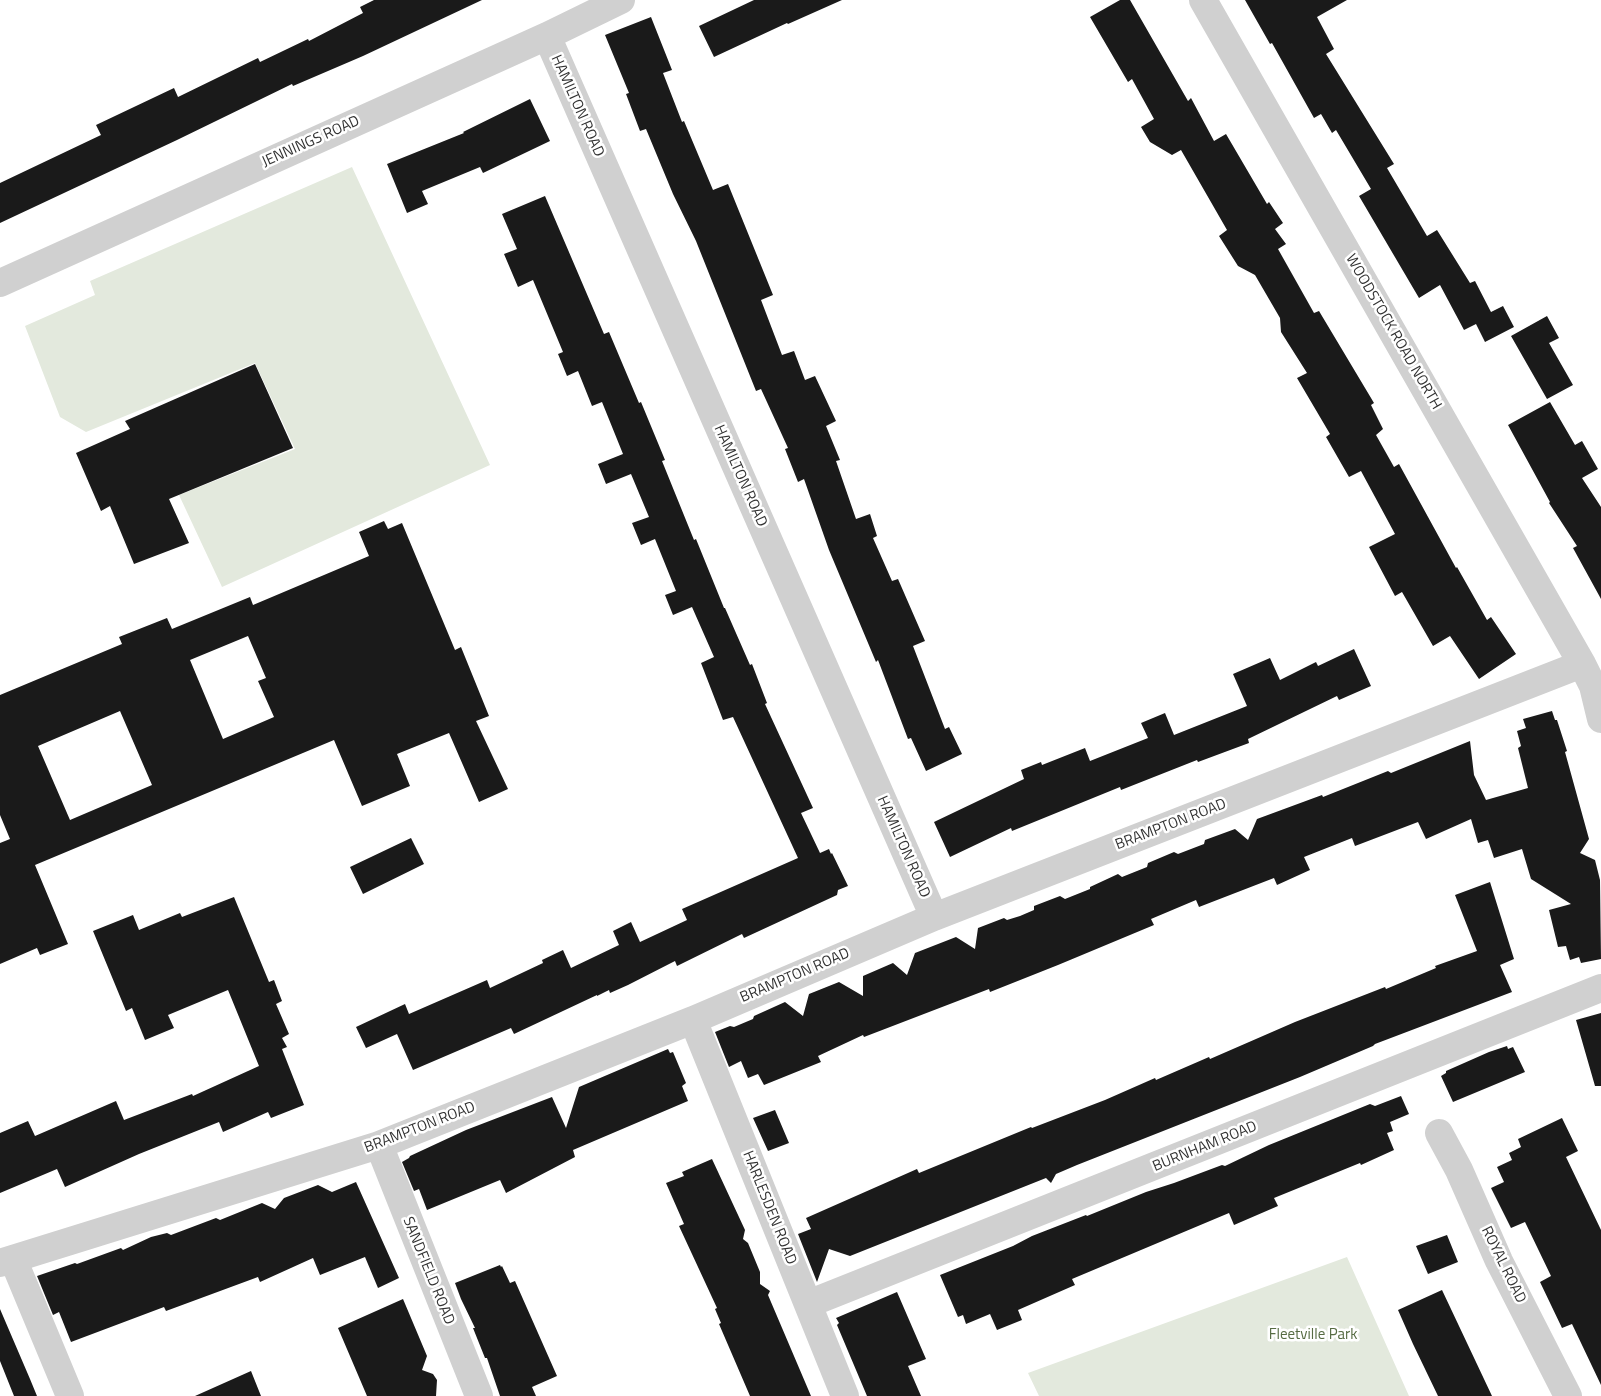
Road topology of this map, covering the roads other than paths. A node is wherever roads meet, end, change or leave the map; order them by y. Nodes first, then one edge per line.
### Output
1 (621, 0) edge
2 (1203, 0) edge
3 (547, 36) junction
4 (0, 283) edge
5 (1582, 664) junction
6 (1601, 719) edge
7 (934, 917) junction
8 (1601, 988) edge
9 (693, 1020) junction
10 (1439, 1133) dead end
11 (379, 1145) junction
12 (6, 1261) edge
13 (808, 1304) junction
14 (70, 1396) edge
15 (479, 1396) edge
16 (845, 1396) edge
17 (1568, 1396) edge

1 - 3 street, JENNINGS ROAD
2 - 5 street, WOODSTOCK ROAD NORTH
3 - 4 street, JENNINGS ROAD
3 - 7 street, HAMILTON ROAD
5 - 6 street, WOODSTOCK ROAD NORTH
5 - 7 street, BRAMPTON ROAD
7 - 9 street, BRAMPTON ROAD
8 - 13 street, BURNHAM ROAD
9 - 11 street, BRAMPTON ROAD
9 - 13 street, HARLESDEN ROAD
10 - 17 street, ROYAL ROAD
11 - 12 street, BRAMPTON ROAD
11 - 15 street, SANDFIELD ROAD
12 - 14 street
13 - 16 street, HARLESDEN ROAD

